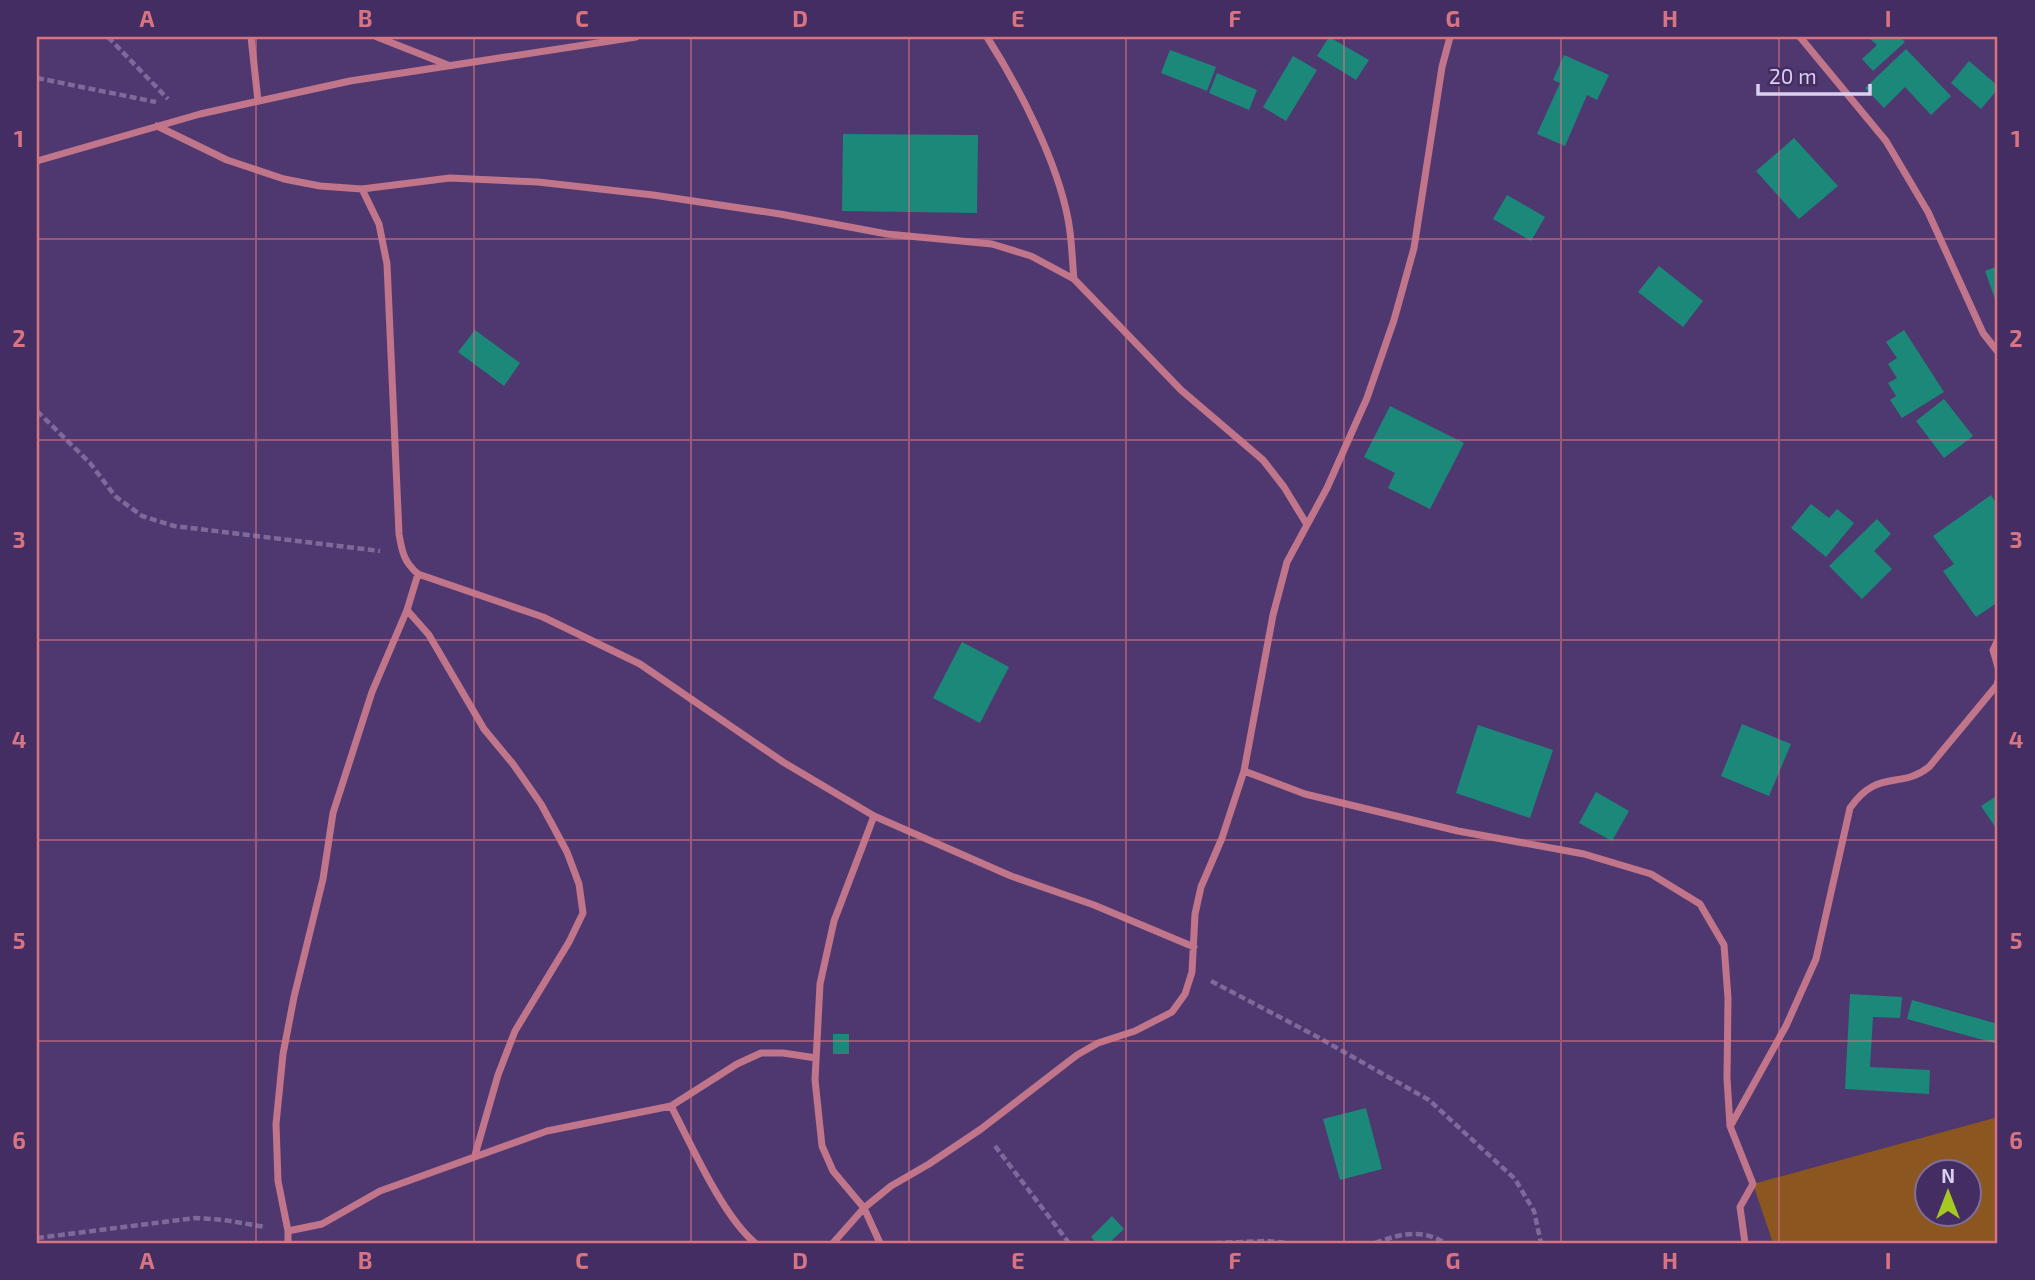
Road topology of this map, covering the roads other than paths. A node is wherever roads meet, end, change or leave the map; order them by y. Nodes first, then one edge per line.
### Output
1 (251, 37) edge
2 (377, 37) edge
3 (636, 37) edge
4 (987, 37) edge
5 (1450, 37) edge
6 (1800, 37) edge
7 (448, 65) junction
8 (258, 101) junction
9 (157, 126) junction
10 (37, 161) edge
11 (362, 189) junction
12 (1074, 279) junction
13 (1998, 352) edge
14 (1306, 523) junction
15 (418, 574) junction
16 (407, 610) junction
17 (1998, 640) edge
18 (1998, 667) edge
19 (1998, 681) edge
20 (1244, 771) junction
21 (874, 816) junction
22 (1194, 947) junction
23 (816, 1058) junction
24 (671, 1106) junction
25 (1730, 1126) junction
26 (475, 1155) junction
27 (864, 1208) junction
28 (288, 1231) junction
29 (288, 1243) edge
30 (755, 1243) edge
31 (833, 1243) edge
32 (880, 1243) edge
33 (1745, 1243) edge

1 - 8 street
2 - 7 street
3 - 7 street
4 - 12 street
5 - 14 street
6 - 13 street
7 - 8 street
8 - 9 street
9 - 10 street
9 - 11 street
11 - 12 street
11 - 15 street
12 - 14 street
14 - 20 street
15 - 16 street
15 - 21 street
16 - 26 street
16 - 28 street
17 - 18 street
19 - 25 street
20 - 22 street
20 - 25 street
21 - 22 street
21 - 23 street
22 - 27 street
23 - 24 street
23 - 27 street
24 - 26 street
24 - 30 street
25 - 33 street
26 - 28 street
27 - 31 street
27 - 32 street
28 - 29 street

